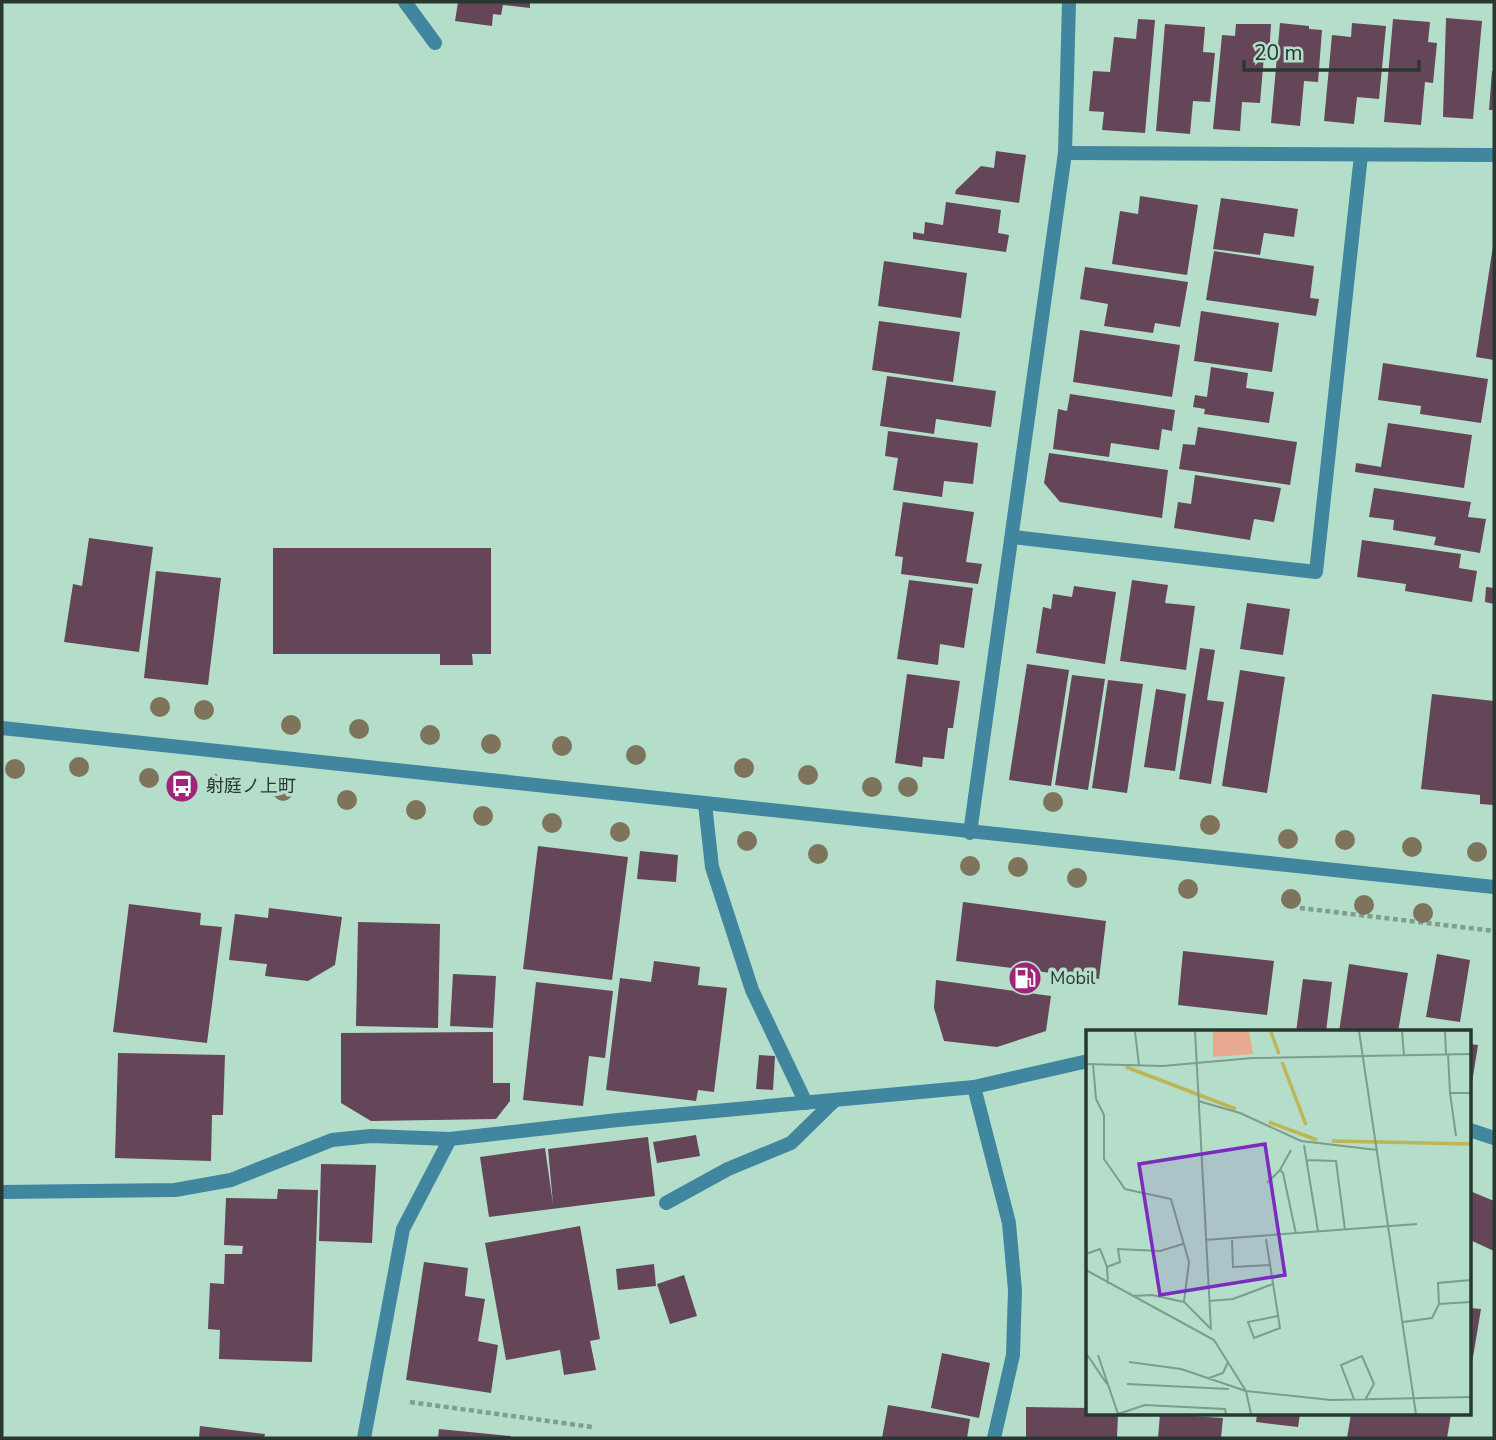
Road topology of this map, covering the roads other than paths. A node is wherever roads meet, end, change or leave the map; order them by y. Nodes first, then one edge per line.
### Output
1 (405, 2) edge
2 (1069, 2) edge
3 (435, 43) dead end
4 (1065, 153) junction
5 (1361, 155) junction
6 (1494, 155) edge
7 (1013, 537) junction
8 (2, 729) edge
9 (705, 804) junction
10 (970, 832) junction
11 (1494, 887) edge
12 (1086, 1061) edge
13 (974, 1087) junction
14 (834, 1101) junction
15 (806, 1103) junction
16 (1472, 1130) edge
17 (1494, 1138) edge
18 (450, 1139) junction
19 (2, 1192) edge
20 (666, 1203) dead end
21 (364, 1438) edge
22 (994, 1438) edge

1 - 3 street
2 - 4 street
4 - 5 street
4 - 7 street
5 - 6 street
5 - 7 street
7 - 10 street
8 - 9 street
9 - 10 street
9 - 15 street
10 - 11 street
12 - 13 street
13 - 14 street
13 - 22 street
14 - 15 street
14 - 20 street
15 - 18 street
16 - 17 street
18 - 19 street
18 - 21 street

